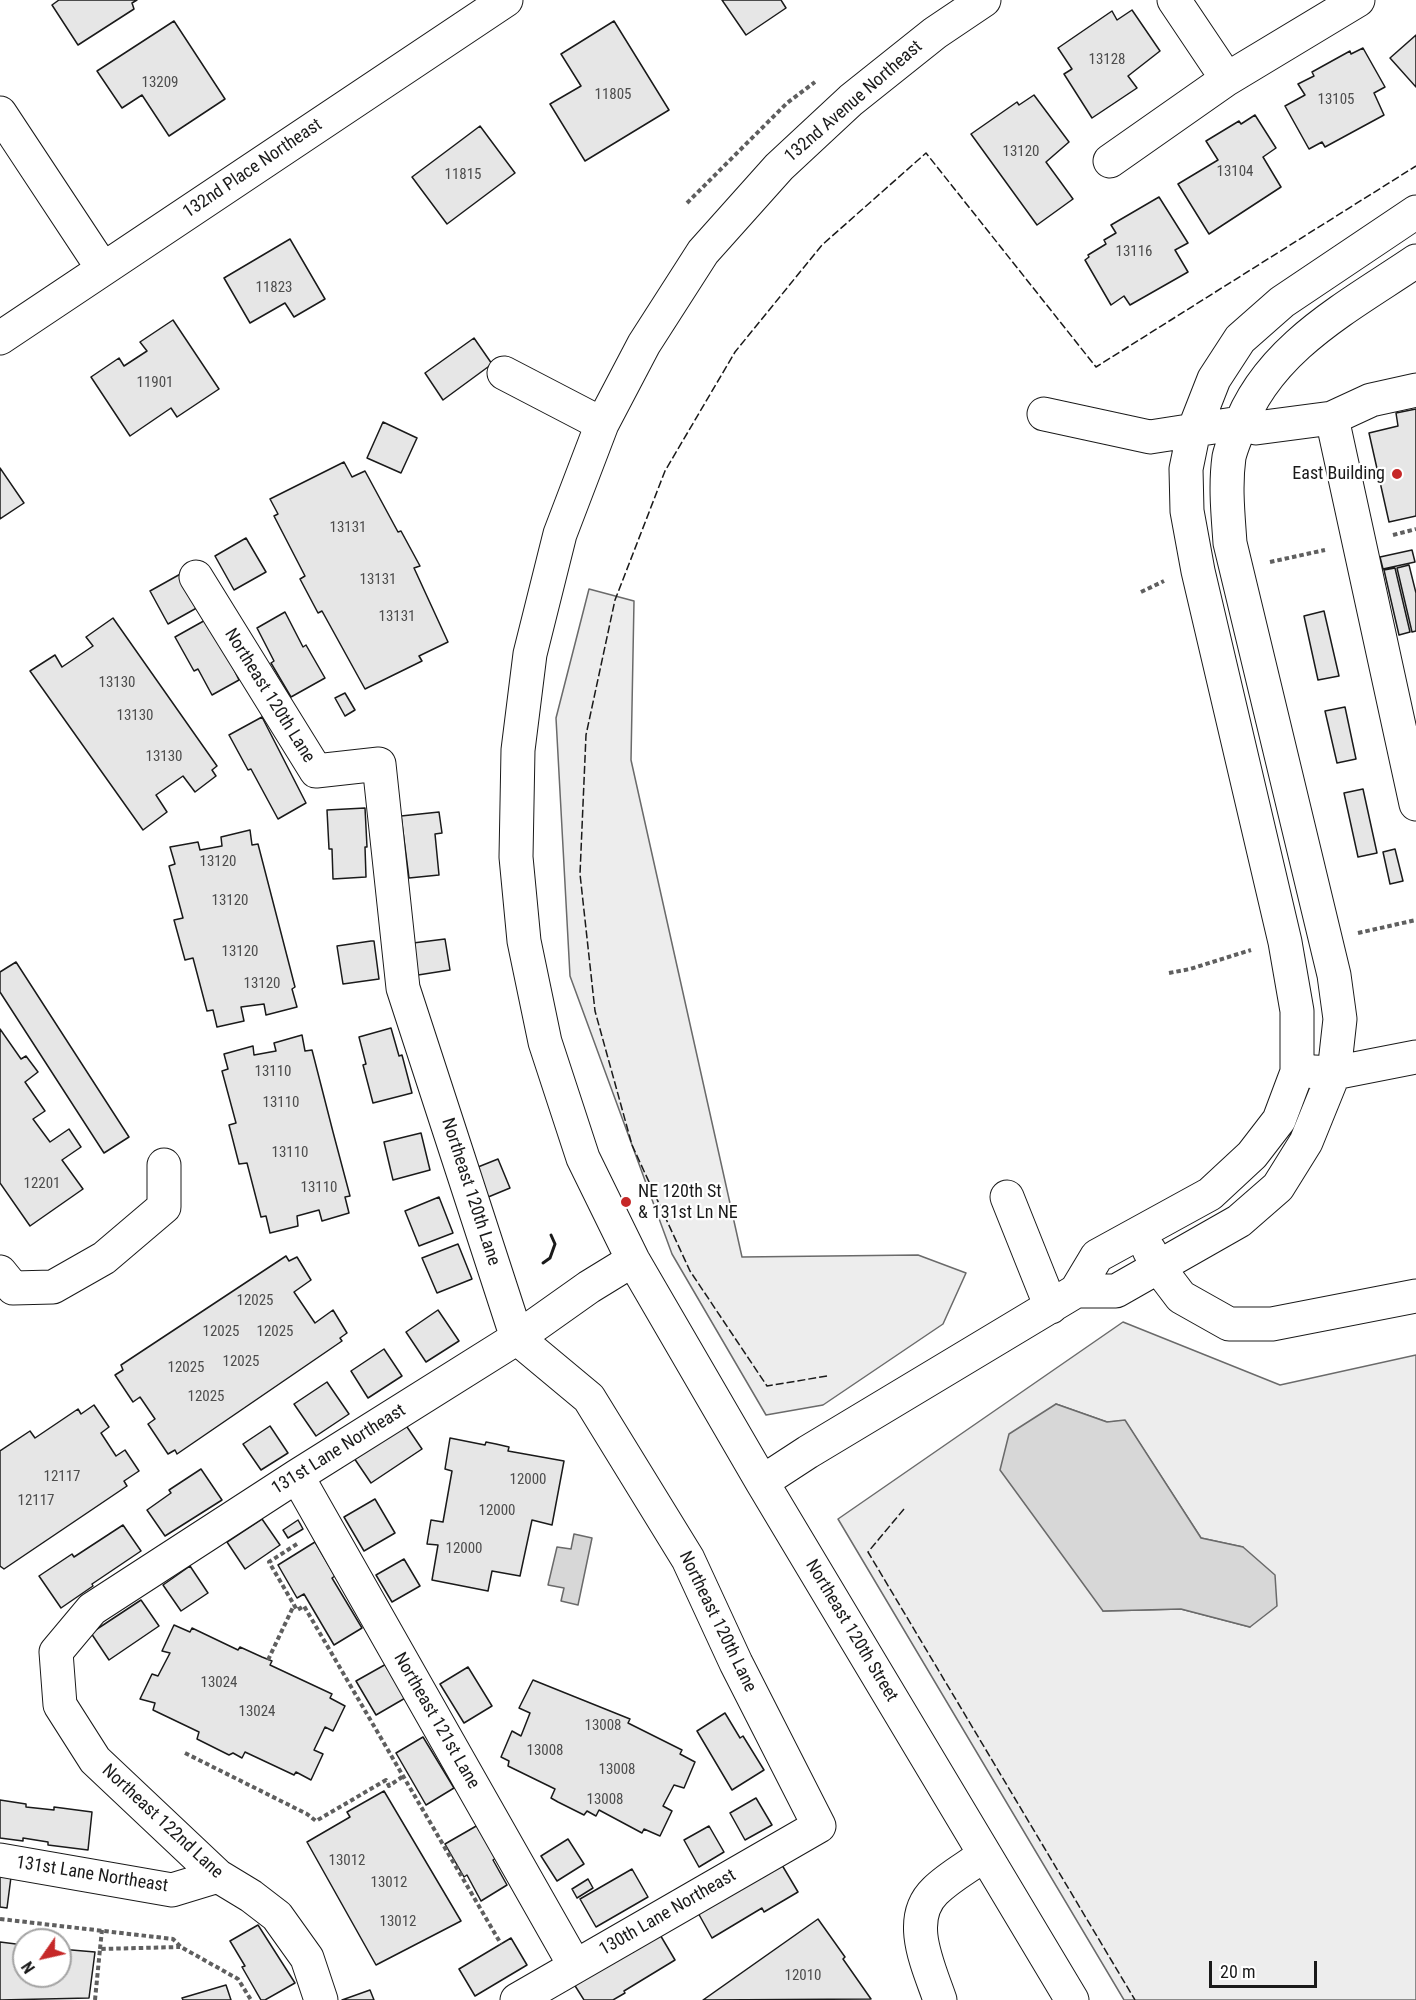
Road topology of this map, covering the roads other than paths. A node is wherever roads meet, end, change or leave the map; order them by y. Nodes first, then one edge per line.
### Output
1 (506, 0) edge
2 (984, 0) edge
3 (1174, 0) edge
4 (1358, 0) edge
5 (1227, 78) junction
6 (0, 113) edge
7 (1110, 161) dead end
8 (1411, 222) edge
9 (1416, 261) edge
10 (103, 269) junction
11 (0, 338) edge
12 (504, 373) dead end
13 (1416, 390) edge
14 (1044, 414) dead end
15 (1332, 418) junction
16 (1240, 423) junction
17 (602, 424) junction
18 (1194, 430) junction
19 (196, 577) dead end
20 (1416, 804) edge
21 (1416, 1057) edge
22 (1297, 1072) junction
23 (1334, 1073) junction
24 (164, 1165) dead end
25 (1007, 1197) dead end
26 (1149, 1251) junction
27 (633, 1260) junction
28 (0, 1272) edge
29 (1416, 1296) edge
30 (1064, 1299) junction
31 (517, 1338) junction
32 (297, 1476) junction
33 (762, 1482) junction
34 (56, 1652) joint
35 (819, 1826) joint
36 (984, 1855) junction
37 (0, 1860) edge
38 (218, 1876) junction
39 (575, 1966) junction
40 (321, 2000) edge
41 (517, 2000) edge
42 (940, 2000) edge
43 (1072, 2000) edge

1 - 10 street, 132nd Place Northeast
2 - 17 street, 132nd Avenue Northeast
3 - 5 street
4 - 5 street
5 - 7 street
6 - 10 street
8 - 18 street
9 - 16 street
10 - 11 street, 132nd Place Northeast
12 - 17 street
13 - 15 street
14 - 18 street
15 - 16 street
15 - 20 street
16 - 18 street
16 - 23 street
17 - 27 street, 132nd Avenue Northeast
18 - 22 street
19 - 31 street, Northeast 120th Lane
21 - 23 street
22 - 23 street
22 - 26 street
23 - 26 street
24 - 28 street
25 - 30 street
26 - 29 street
26 - 30 street
27 - 31 street, 131st Lane Northeast
27 - 33 street, Northeast 120th Street
30 - 33 street
31 - 32 street, 131st Lane Northeast
31 - 35 street, Northeast 120th Lane
32 - 34 street, 131st Lane Northeast
32 - 39 street, Northeast 121st Lane
33 - 36 street, Northeast 120th Street
34 - 38 street, Northeast 122nd Lane
35 - 39 street, 130th Lane Northeast
36 - 42 street
36 - 43 street, Northeast 120th Street
37 - 38 street, 131st Lane Northeast
38 - 40 street, Northeast 122nd Lane
39 - 41 street, 130th Lane Northeast

